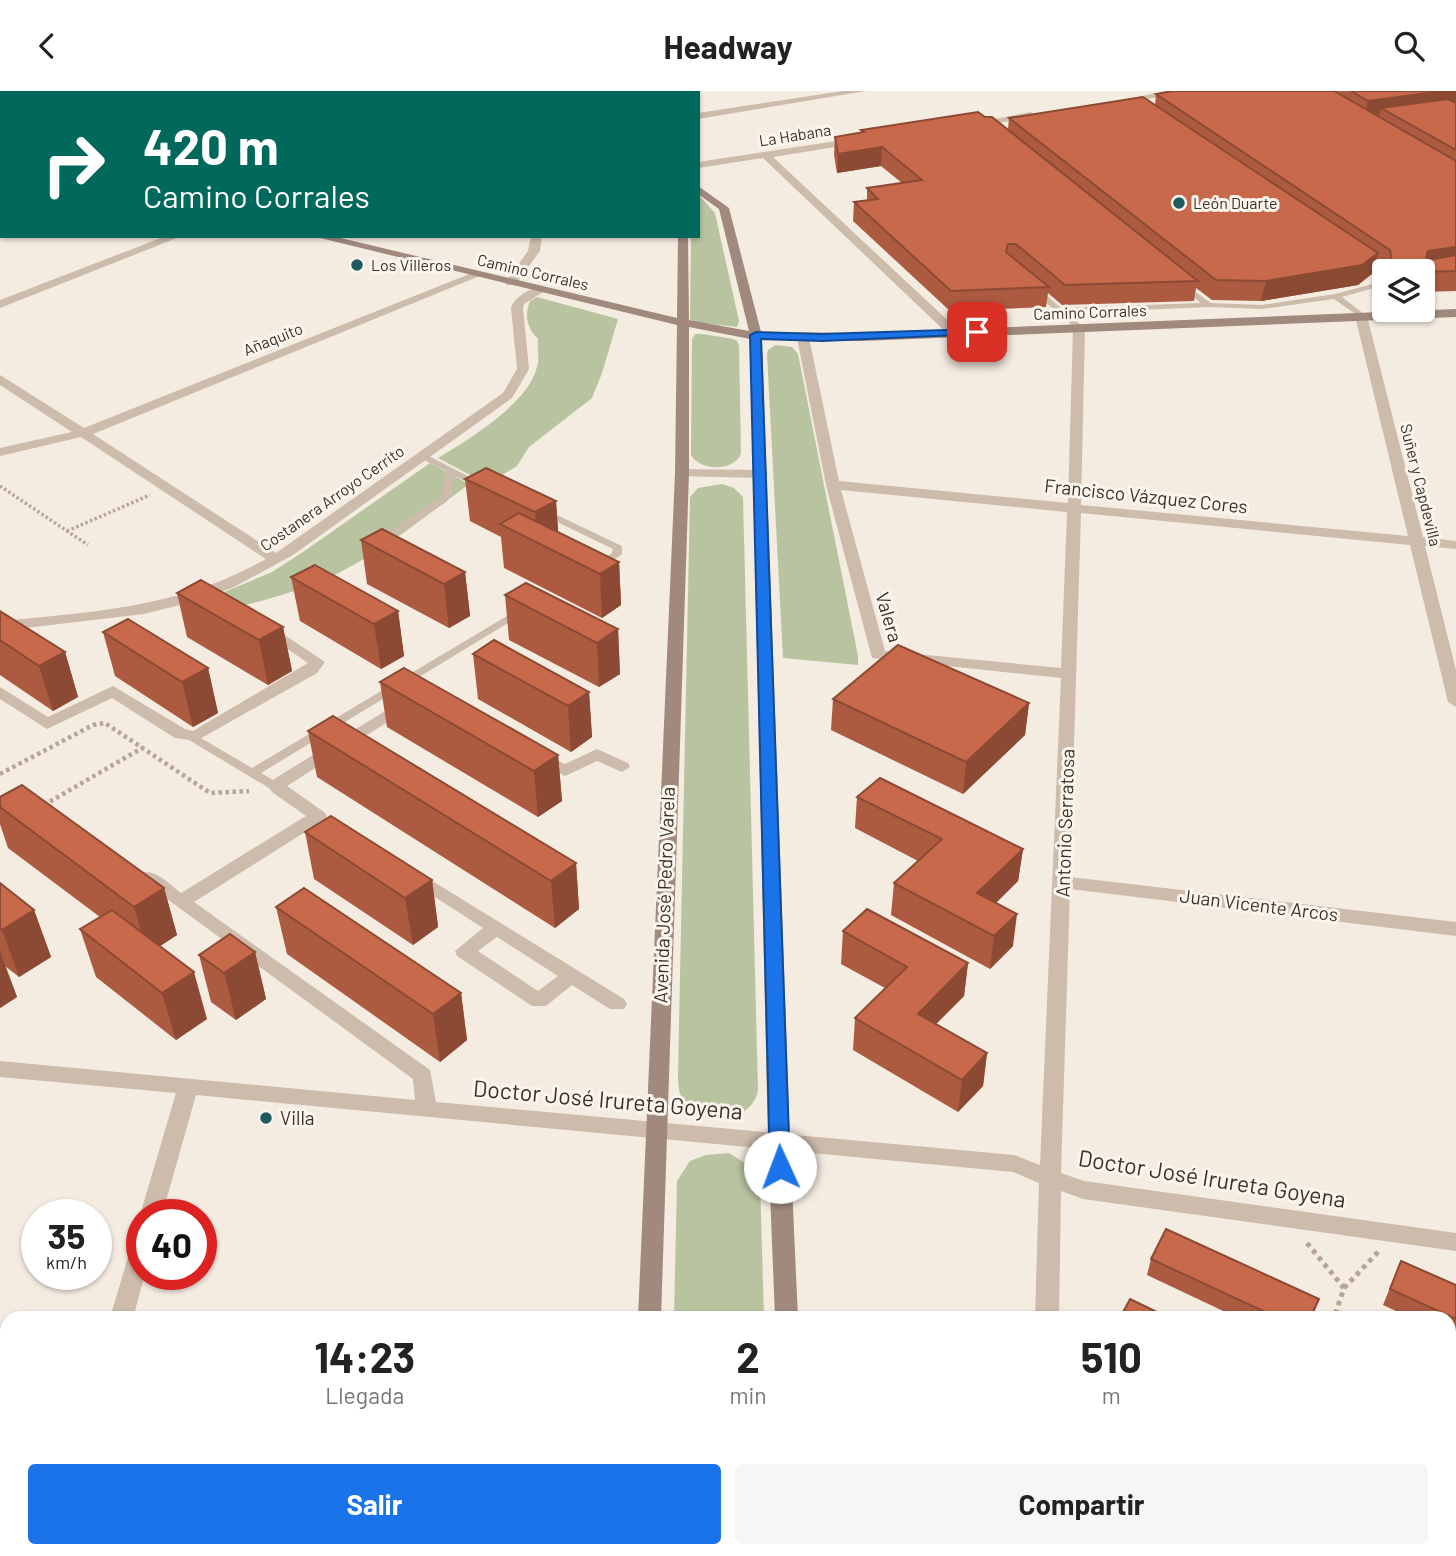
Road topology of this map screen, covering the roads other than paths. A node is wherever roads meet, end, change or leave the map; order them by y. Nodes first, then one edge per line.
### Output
1 (861, 91) edge
2 (1186, 91) edge
3 (1128, 100) junction
4 (1102, 104) edge
5 (1140, 108) edge
6 (1039, 114) edge
7 (700, 116) edge
8 (962, 126) edge
9 (870, 139) edge
10 (765, 155) junction
11 (700, 166) edge
12 (700, 191) edge
13 (172, 238) edge
14 (325, 238) edge
15 (537, 238) edge
16 (683, 238) edge
17 (1357, 256) edge
18 (1372, 267) edge
19 (476, 275) junction
20 (1177, 279) edge
21 (511, 283) junction
22 (1028, 284) edge
23 (1372, 286) edge
24 (539, 289) junction
25 (1336, 296) junction
26 (0, 304) edge
27 (1209, 305) junction
28 (1060, 311) junction
29 (1456, 313) edge
30 (1361, 316) junction
31 (684, 323) junction
32 (1079, 328) junction
33 (954, 333) junction
34 (756, 335) junction
35 (803, 338) junction
36 (0, 379) edge
37 (83, 433) junction
38 (0, 452) edge
39 (423, 456) junction
40 (451, 470) junction
41 (682, 473) junction
42 (761, 474) junction
43 (833, 485) junction
44 (492, 489) edge
45 (535, 508) edge
46 (1076, 508) junction
47 (1417, 541) junction
48 (1456, 545) edge
49 (368, 550) edge
50 (276, 559) junction
51 (589, 571) edge
52 (206, 592) junction
53 (538, 600) edge
54 (224, 603) edge
55 (253, 619) edge
56 (0, 627) edge
57 (1070, 674) junction
58 (0, 692) edge
59 (419, 696) edge
60 (1456, 702) edge
61 (190, 737) junction
62 (530, 751) edge
63 (622, 767) dead end
64 (252, 773) junction
65 (278, 788) junction
66 (396, 865) edge
67 (135, 869) edge
68 (1062, 882) junction
69 (181, 902) junction
70 (496, 928) junction
71 (1456, 929) edge
72 (572, 975) junction
73 (617, 1004) dead end
74 (0, 1069) edge
75 (188, 1086) junction
76 (426, 1108) junction
77 (654, 1130) junction
78 (779, 1142) junction
79 (1050, 1178) junction
80 (156, 1199) edge
81 (1456, 1242) edge
82 (129, 1290) edge
83 (123, 1311) edge
84 (649, 1311) edge
85 (787, 1311) edge
86 (1047, 1311) edge

1 - 7 street
2 - 3 street
3 - 4 street
3 - 5 lane
6 - 8 street
9 - 10 street, La Habana
10 - 11 street, La Habana
10 - 33 street
12 - 34 street
13 - 26 street
14 - 19 street, Camino Corrales
15 - 21 street
16 - 31 street, Avenida José Pedro Varela
17 - 18 lane
19 - 21 street, Camino Corrales
19 - 37 street, Añaquito
20 - 27 lane
21 - 24 street, Camino Corrales
22 - 28 lane
23 - 25 lane
24 - 31 street, Camino Corrales
24 - 39 street, Costanera Arroyo Cerrito
25 - 27 lane
25 - 30 lane
27 - 28 lane
28 - 32 lane
29 - 30 street, Camino Corrales
30 - 32 street, Camino Corrales
30 - 47 street, Suñer y Capdevilla
31 - 34 street, Camino Corrales
31 - 41 street, Avenida José Pedro Varela
32 - 33 street, Camino Corrales
32 - 46 street, Antonio Serratosa
33 - 35 street, Camino Corrales
34 - 35 street, Camino Corrales
34 - 42 street
35 - 43 street
36 - 37 street
37 - 38 street, Añaquito
37 - 50 street
39 - 40 lane
39 - 50 street, Costanera Arroyo Cerrito
40 - 44 lane
40 - 49 lane
41 - 42 street
41 - 77 street, Avenida José Pedro Varela
42 - 78 street
43 - 46 street, Francisco Vázquez Cores
43 - 57 street, Valera
45 - 51 lane
46 - 47 street, Francisco Vázquez Cores
46 - 57 street, Antonio Serratosa
47 - 48 street, Francisco Vázquez Cores
47 - 60 street, Suñer y Capdevilla
50 - 52 street, Costanera Arroyo Cerrito
52 - 54 street
52 - 56 street, Costanera Arroyo Cerrito
53 - 64 lane
55 - 61 street
57 - 68 street, Antonio Serratosa
58 - 61 street
59 - 65 street
61 - 64 lane
62 - 63 street
64 - 65 lane
65 - 69 street
66 - 70 street
67 - 69 street
68 - 71 street, Juan Vicente Arcos
68 - 79 street, Antonio Serratosa
69 - 76 street
70 - 72 street
70 - 72 street
72 - 73 street
74 - 75 street, Doctor José Irureta Goyena
75 - 76 street, Doctor José Irureta Goyena
75 - 80 street
76 - 77 street, Doctor José Irureta Goyena
77 - 78 street, Doctor José Irureta Goyena
77 - 84 street, Avenida José Pedro Varela
78 - 79 street, Doctor José Irureta Goyena
78 - 85 street
79 - 81 street, Doctor José Irureta Goyena
79 - 86 street, Antonio Serratosa
82 - 83 street

